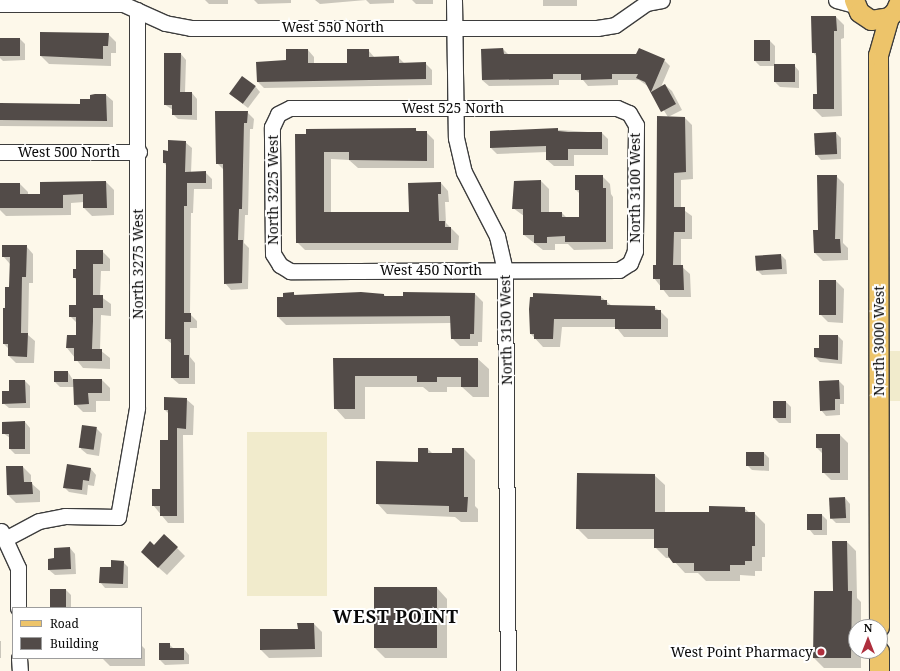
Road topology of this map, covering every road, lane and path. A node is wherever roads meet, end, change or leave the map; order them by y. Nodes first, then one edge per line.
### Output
1 (454, 0) edge
2 (836, 0) edge
3 (652, 1) edge
4 (0, 4) edge
5 (897, 6) edge
6 (858, 7) edge
7 (137, 10) junction
8 (454, 26) junction
9 (878, 55) junction
10 (456, 108) junction
11 (629, 113) joint
12 (278, 114) joint
13 (0, 152) edge
14 (139, 152) junction
15 (630, 263) joint
16 (280, 265) joint
17 (505, 270) junction
18 (3, 534) edge
19 (18, 607) edge
20 (879, 619) edge
21 (19, 659) edge
22 (879, 659) edge
23 (20, 671) edge
24 (508, 671) edge
25 (879, 671) edge

1 - 8 street, North 3150 West
2 - 6 street
3 - 8 street, West 550 North
4 - 7 street, West 550 North
5 - 6 main road
5 - 9 main road, North 3000 West
6 - 9 main road, North 3000 West
7 - 8 street, West 550 North
7 - 14 street, North 3275 West
8 - 10 street, North 3150 West
9 - 20 main road, North 3000 West
10 - 11 street, West 525 North
10 - 12 street, West 525 North
10 - 17 street, North 3150 West
11 - 15 street, North 3100 West
12 - 16 street, North 3225 West
13 - 14 street, West 500 North
14 - 18 street, North 3275 West
15 - 17 street, West 450 North
16 - 17 street, West 450 North
17 - 24 street, North 3150 West
18 - 19 street
21 - 23 street
22 - 25 main road

